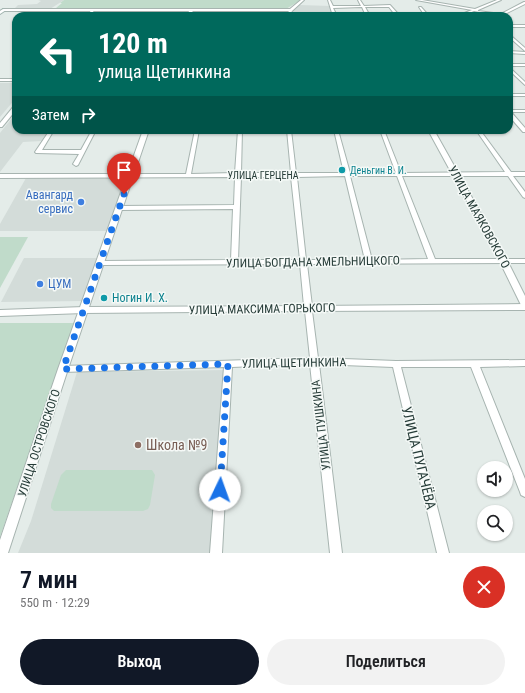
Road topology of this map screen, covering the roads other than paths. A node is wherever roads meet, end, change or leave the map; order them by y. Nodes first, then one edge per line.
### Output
1 (303, 0) edge
2 (329, 0) edge
3 (359, 0) edge
4 (416, 0) edge
5 (433, 0) edge
6 (500, 0) edge
7 (428, 2) junction
8 (525, 3) edge
9 (363, 6) junction
10 (332, 7) junction
11 (420, 8) dead end
12 (2, 10) edge
13 (93, 10) joint
14 (191, 10) joint
15 (291, 10) joint
16 (476, 10) junction
17 (334, 12) edge
18 (366, 12) edge
19 (395, 12) edge
20 (423, 12) edge
21 (470, 12) edge
22 (486, 12) edge
23 (507, 12) edge
24 (0, 13) edge
25 (513, 26) edge
26 (525, 26) edge
27 (513, 39) edge
28 (525, 51) edge
29 (513, 52) edge
30 (525, 65) edge
31 (513, 66) edge
32 (513, 70) edge
33 (520, 78) junction
34 (525, 78) edge
35 (0, 80) edge
36 (12, 80) edge
37 (525, 84) edge
38 (513, 94) edge
39 (525, 95) edge
40 (525, 111) edge
41 (12, 112) edge
42 (513, 112) edge
43 (513, 117) edge
44 (0, 126) edge
45 (525, 131) edge
46 (49, 134) edge
47 (92, 134) edge
48 (145, 134) edge
49 (195, 134) edge
50 (240, 134) edge
51 (289, 134) edge
52 (337, 134) edge
53 (384, 134) edge
54 (433, 134) edge
55 (481, 134) edge
56 (83, 152) junction
57 (76, 164) dead end
58 (510, 174) junction
59 (525, 174) edge
60 (238, 175) junction
61 (294, 175) junction
62 (347, 175) junction
63 (399, 175) junction
64 (456, 175) junction
65 (0, 176) edge
66 (130, 176) junction
67 (188, 176) junction
68 (525, 196) edge
69 (237, 207) junction
70 (120, 208) junction
71 (503, 260) junction
72 (525, 260) edge
73 (432, 261) junction
74 (303, 262) junction
75 (369, 262) junction
76 (101, 263) junction
77 (234, 263) junction
78 (525, 306) edge
79 (308, 308) junction
80 (84, 310) junction
81 (0, 313) edge
82 (314, 361) junction
83 (474, 363) junction
84 (525, 363) edge
85 (228, 364) junction
86 (396, 364) junction
87 (63, 369) junction
88 (525, 492) edge
89 (2, 553) edge
90 (216, 553) edge
91 (336, 553) edge
92 (443, 553) edge

1 - 15 street
2 - 10 street
3 - 9 street
4 - 7 street
5 - 7 street
6 - 16 street
7 - 16 street
8 - 23 street
9 - 10 street
9 - 18 street
9 - 19 street
10 - 17 street
11 - 20 street
12 - 13 street
12 - 24 main road
13 - 14 street
14 - 15 street
16 - 21 street
16 - 22 street
25 - 26 street
27 - 28 street
28 - 29 street
30 - 31 street
32 - 33 street
33 - 34 street
33 - 37 street
35 - 36 street
38 - 39 street
40 - 42 street
41 - 44 street
43 - 45 street
46 - 56 street
47 - 56 street
48 - 66 street, УЛИЦА ОСТРОВСКОГО
49 - 67 street
50 - 60 street
51 - 61 street, УЛИЦА ПУШКИНА
52 - 62 street
53 - 63 street
54 - 64 street, УЛИЦА МАЯКОВСКОГО
55 - 58 street
56 - 57 street
58 - 59 street, УЛИЦА ГЕРЦЕНА
58 - 64 street, УЛИЦА ГЕРЦЕНА
58 - 68 street
60 - 61 street, УЛИЦА ГЕРЦЕНА
60 - 67 street, УЛИЦА ГЕРЦЕНА
60 - 69 street
61 - 62 street, УЛИЦА ГЕРЦЕНА
61 - 74 street, УЛИЦА ПУШКИНА
62 - 63 street, УЛИЦА ГЕРЦЕНА
62 - 75 street
63 - 64 street, УЛИЦА ГЕРЦЕНА
63 - 73 street
64 - 71 street, УЛИЦА МАЯКОВСКОГО
65 - 66 street, УЛИЦА ГЕРЦЕНА
66 - 67 street, УЛИЦА ГЕРЦЕНА
66 - 70 street, УЛИЦА ОСТРОВСКОГО
69 - 70 street
69 - 77 street
70 - 76 street, УЛИЦА ОСТРОВСКОГО
71 - 72 street, УЛИЦА БОГДАНА ХМЕЛЬНИЦКОГО
71 - 73 street, УЛИЦА БОГДАНА ХМЕЛЬНИЦКОГО
71 - 78 street, УЛИЦА МАЯКОВСКОГО
73 - 75 street, УЛИЦА БОГДАНА ХМЕЛЬНИЦКОГО
74 - 75 street, УЛИЦА БОГДАНА ХМЕЛЬНИЦКОГО
74 - 77 street, УЛИЦА БОГДАНА ХМЕЛЬНИЦКОГО
74 - 79 street, УЛИЦА ПУШКИНА
76 - 77 street, УЛИЦА БОГДАНА ХМЕЛЬНИЦКОГО
76 - 80 street, УЛИЦА ОСТРОВСКОГО
78 - 79 street, УЛИЦА МАКСИМА ГОРЬКОГО
79 - 80 street, УЛИЦА МАКСИМА ГОРЬКОГО
79 - 82 street, УЛИЦА ПУШКИНА
80 - 81 street, УЛИЦА МАКСИМА ГОРЬКОГО
80 - 87 street, УЛИЦА ОСТРОВСКОГО
82 - 85 street, УЛИЦА ЩЕТИНКИНА
82 - 86 street, УЛИЦА ЩЕТИНКИНА
82 - 91 street, УЛИЦА ПУШКИНА
83 - 84 street, УЛИЦА ЩЕТИНКИНА
83 - 86 street, УЛИЦА ЩЕТИНКИНА
83 - 88 street
85 - 87 street, УЛИЦА ЩЕТИНКИНА
85 - 90 street
86 - 92 street, УЛИЦА ПУГАЧЁВА
87 - 89 street, УЛИЦА ОСТРОВСКОГО

